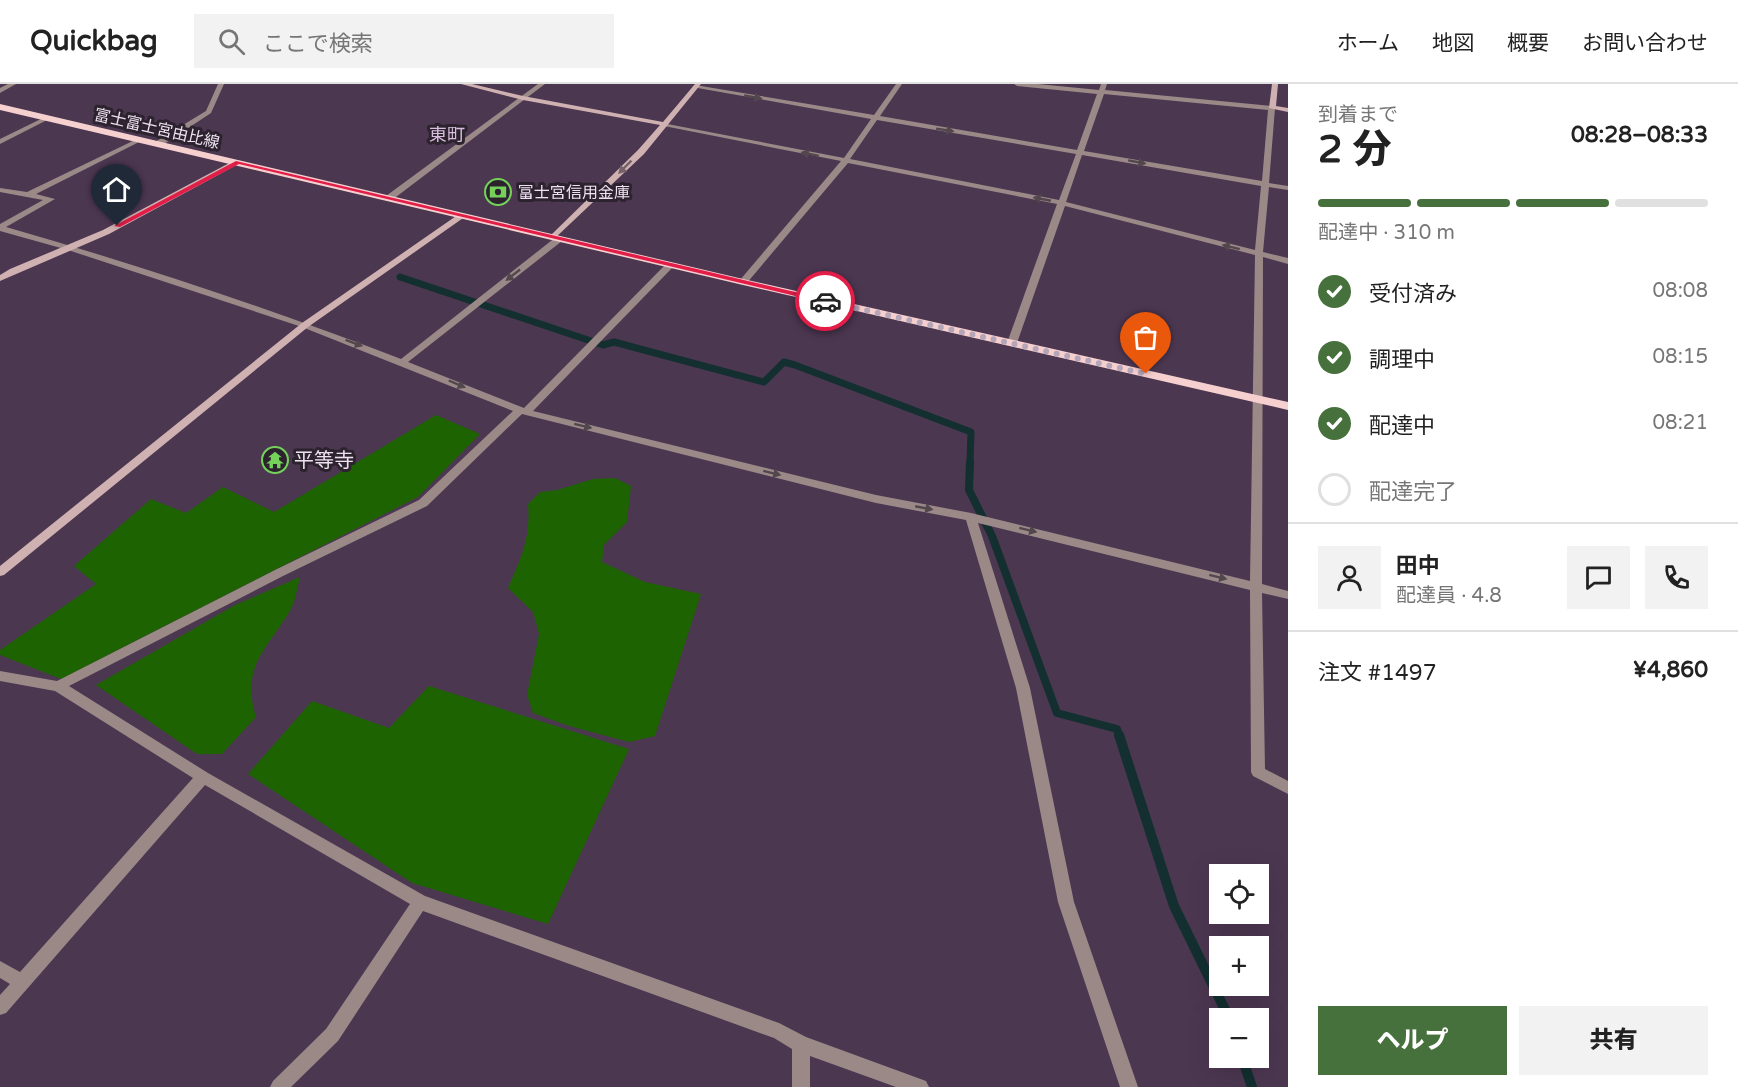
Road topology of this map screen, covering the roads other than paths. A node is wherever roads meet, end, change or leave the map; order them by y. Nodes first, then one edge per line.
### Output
1 (13, 84) edge
2 (221, 84) edge
3 (464, 84) edge
4 (542, 84) edge
5 (899, 84) edge
6 (1017, 84) edge
7 (1104, 84) edge
8 (1275, 84) edge
9 (696, 85) edge
10 (0, 91) edge
11 (1101, 92) junction
12 (524, 98) junction
13 (0, 107) edge
14 (1272, 108) junction
15 (1288, 110) edge
16 (48, 118) junction
17 (876, 119) junction
18 (664, 124) junction
19 (141, 140) junction
20 (0, 142) edge
21 (158, 144) junction
22 (1078, 152) junction
23 (845, 161) junction
24 (238, 162) junction
25 (1266, 184) junction
26 (1288, 188) edge
27 (0, 189) edge
28 (30, 194) junction
29 (389, 198) junction
30 (1062, 203) junction
31 (462, 216) junction
32 (0, 228) edge
33 (557, 238) junction
34 (71, 248) junction
35 (1259, 254) junction
36 (1288, 261) edge
37 (670, 265) junction
38 (0, 278) edge
39 (743, 282) junction
40 (305, 325) junction
41 (1012, 343) junction
42 (403, 362) junction
43 (1259, 399) junction
44 (1288, 406) edge
45 (523, 411) junction
46 (971, 517) junction
47 (0, 572) edge
48 (1256, 586) junction
49 (1288, 595) edge
50 (0, 675) edge
51 (58, 686) junction
52 (203, 777) junction
53 (1288, 788) edge
54 (420, 902) junction
55 (0, 969) edge
56 (21, 981) junction
57 (0, 1007) edge
58 (801, 1044) junction
59 (279, 1087) edge
60 (801, 1087) edge
61 (920, 1087) edge
62 (1129, 1087) edge

1 - 10 street
2 - 21 street
3 - 12 street
4 - 12 street
5 - 17 street
6 - 11 street
7 - 11 street
8 - 14 street
9 -> 17 street
9 - 18 street
11 - 14 street
11 - 22 street
12 - 18 street
12 - 29 street
13 - 16 main road, 富士富士宮由比線
14 - 15 street
14 - 25 street
16 - 19 main road, 富士富士宮由比線
16 - 20 street
17 -> 22 street
17 - 23 street
23 -> 18 street
18 -> 33 street
19 - 21 main road, 富士富士宮由比線
19 - 28 street
21 - 24 main road, 富士富士宮由比線
22 -> 25 street
22 - 30 street
30 -> 23 street
23 - 39 street
24 - 29 main road, 富士富士宮由比線
24 - 34 street
25 - 26 street
25 - 35 street
27 - 28 street
28 - 32 street
29 - 31 main road, 富士富士宮由比線
35 -> 30 street
30 - 41 street
31 - 33 main road, 富士富士宮由比線
31 - 40 street
32 - 34 street
33 - 37 main road, 富士富士宮由比線
33 -> 42 street
34 - 38 street
34 - 40 street
35 - 36 street
35 - 43 street
37 - 39 main road, 富士富士宮由比線
37 - 45 street
39 - 41 main road, 富士富士宮由比線
40 -> 42 street
40 - 47 street
41 - 43 main road, 富士富士宮由比線
42 -> 45 street
43 - 44 main road, 富士富士宮由比線
43 - 48 street
45 -> 46 street
45 - 51 street
46 -> 48 street
46 - 62 street
48 - 49 street
48 - 53 street
50 - 51 street
51 - 52 street
52 - 54 street
52 - 56 street
54 - 58 street
54 - 59 street
55 - 56 street
56 - 57 street
58 - 60 street
58 - 61 street

